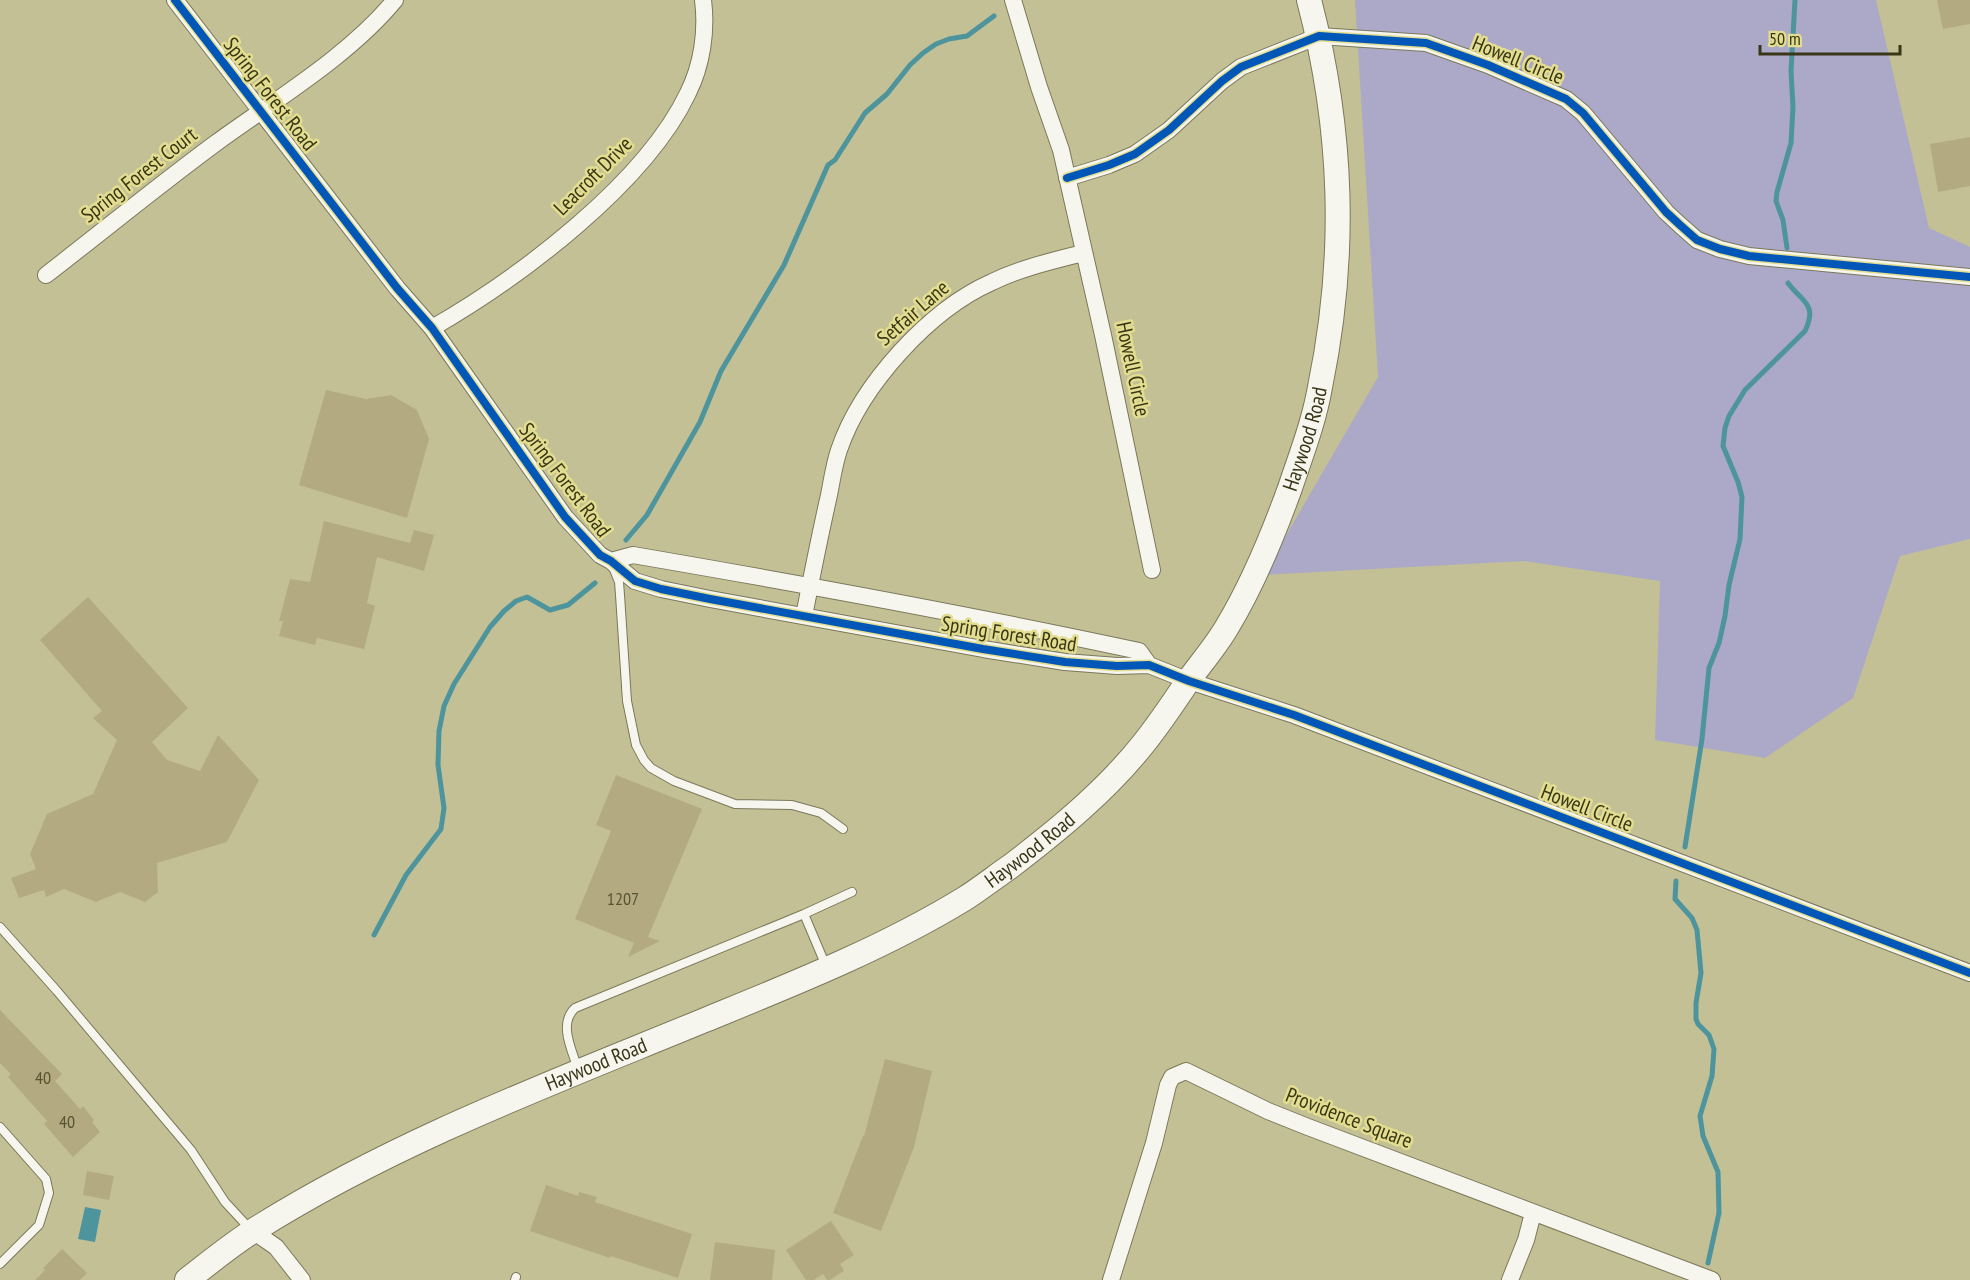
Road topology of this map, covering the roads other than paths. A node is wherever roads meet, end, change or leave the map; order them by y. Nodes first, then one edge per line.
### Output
1 (175, 0) edge
2 (395, 0) edge
3 (704, 0) edge
4 (1013, 0) edge
5 (1309, 0) edge
6 (1319, 36) junction
7 (260, 112) junction
8 (1067, 178) junction
9 (1083, 253) junction
10 (46, 275) dead end
11 (1970, 278) edge
12 (432, 328) junction
13 (611, 561) junction
14 (1152, 570) dead end
15 (810, 586) junction
16 (804, 616) junction
17 (1149, 665) junction
18 (1189, 681) junction
19 (843, 829) dead end
20 (852, 892) dead end
21 (804, 914) junction
22 (0, 927) edge
23 (827, 969) junction
24 (1970, 973) edge
25 (579, 1072) junction
26 (0, 1127) edge
27 (1533, 1213) junction
28 (253, 1231) junction
29 (0, 1264) edge
30 (187, 1280) edge
31 (302, 1280) edge
32 (1111, 1280) edge
33 (1510, 1280) edge
34 (1712, 1280) edge

1 - 7 street, Spring Forest Road
2 - 7 street, Spring Forest Court
3 - 12 street, Leacroft Drive
4 - 8 street, Howell Circle
5 - 6 main road, Haywood Road
6 - 8 street, Howell Circle
6 - 11 street, Howell Circle
6 - 18 main road, Haywood Road
7 - 10 street, Spring Forest Court
7 - 12 street, Spring Forest Road
8 - 9 street, Howell Circle
9 - 14 street, Howell Circle
9 - 15 street, Setfair Lane
12 - 13 street, Spring Forest Road
13 - 15 street, Spring Forest Road
13 - 16 street, Spring Forest Road
13 - 19 lane
15 - 16 street, Setfair Lane
15 - 17 street, Spring Forest Road
16 - 17 street, Spring Forest Road
17 - 18 street, Spring Forest Road
18 - 23 main road, Haywood Road
18 - 24 street, Howell Circle
20 - 21 lane
21 - 23 lane
21 - 25 lane
22 - 28 lane
23 - 25 main road, Haywood Road
25 - 28 main road, Haywood Road
26 - 29 lane
27 - 32 street, Providence Square
27 - 33 street
27 - 34 street, Providence Square
28 - 30 main road, Haywood Road
28 - 31 street

